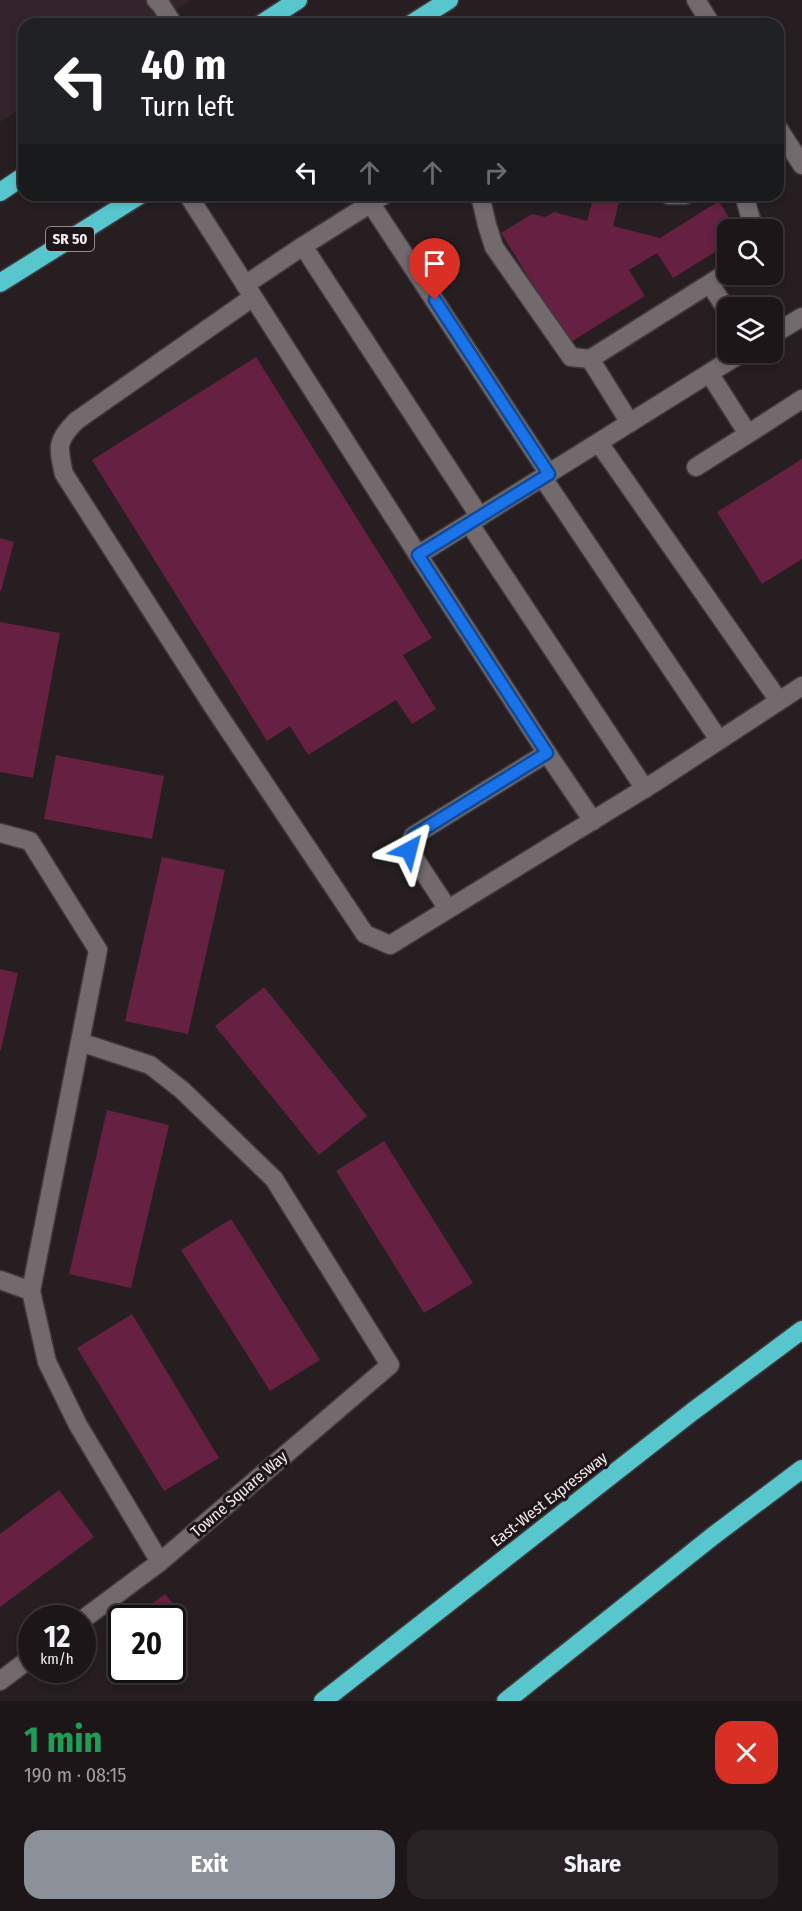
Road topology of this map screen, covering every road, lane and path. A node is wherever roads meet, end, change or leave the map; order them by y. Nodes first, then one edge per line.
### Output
1 (156, 0) edge
2 (298, 0) edge
3 (449, 0) edge
4 (696, 0) edge
5 (169, 18) edge
6 (270, 18) edge
7 (420, 18) edge
8 (707, 18) edge
9 (784, 142) edge
10 (802, 165) edge
11 (18, 180) edge
12 (0, 192) edge
13 (131, 201) edge
14 (192, 201) edge
15 (375, 201) edge
16 (379, 201) edge
17 (481, 201) edge
18 (746, 201) edge
19 (751, 219) edge
20 (303, 246) junction
21 (717, 279) edge
22 (0, 284) edge
23 (710, 284) junction
24 (249, 291) junction
25 (718, 297) edge
26 (802, 317) edge
27 (783, 328) edge
28 (590, 359) junction
29 (726, 363) edge
30 (709, 373) junction
31 (802, 399) edge
32 (630, 423) junction
33 (748, 434) junction
34 (599, 443) junction
35 (696, 467) dead end
36 (546, 476) junction
37 (475, 520) junction
38 (418, 555) junction
39 (802, 686) edge
40 (779, 701) junction
41 (719, 740) junction
42 (547, 753) junction
43 (645, 789) junction
44 (593, 821) junction
45 (0, 833) edge
46 (448, 909) junction
47 (80, 1042) junction
48 (0, 1280) edge
49 (31, 1290) junction
50 (802, 1330) edge
51 (802, 1469) edge
52 (160, 1562) junction
53 (96, 1610) edge
54 (18, 1668) edge
55 (0, 1681) edge
56 (323, 1701) edge
57 (506, 1701) edge

1 - 5 street
2 - 6 highway
3 - 7 highway
4 - 8 street
9 - 10 street
11 - 12 highway
13 - 22 highway, SR 50
14 - 24 street
15 - 20 street
16 - 36 street
17 - 28 street
18 - 19 street
20 - 24 street
20 - 37 street
21 - 23 street
23 - 25 street
23 - 28 street
24 - 38 street
24 - 46 street
26 - 27 street
28 - 32 street
29 - 30 street
30 - 32 street
30 - 33 street
31 - 33 street
32 - 34 street
33 - 35 street
34 - 36 street
34 - 40 street
36 - 37 street
36 - 41 street
37 - 38 street
37 - 43 street
38 - 42 street
39 - 40 street
40 - 41 street
41 - 43 street
42 - 44 street
42 - 46 street
43 - 44 street
44 - 46 street
45 - 47 street
47 - 49 street
47 - 52 street, Towne Square Way
48 - 49 street
49 - 52 street
50 - 56 highway, East-West Expressway
51 - 57 highway
52 - 53 street
54 - 55 street

